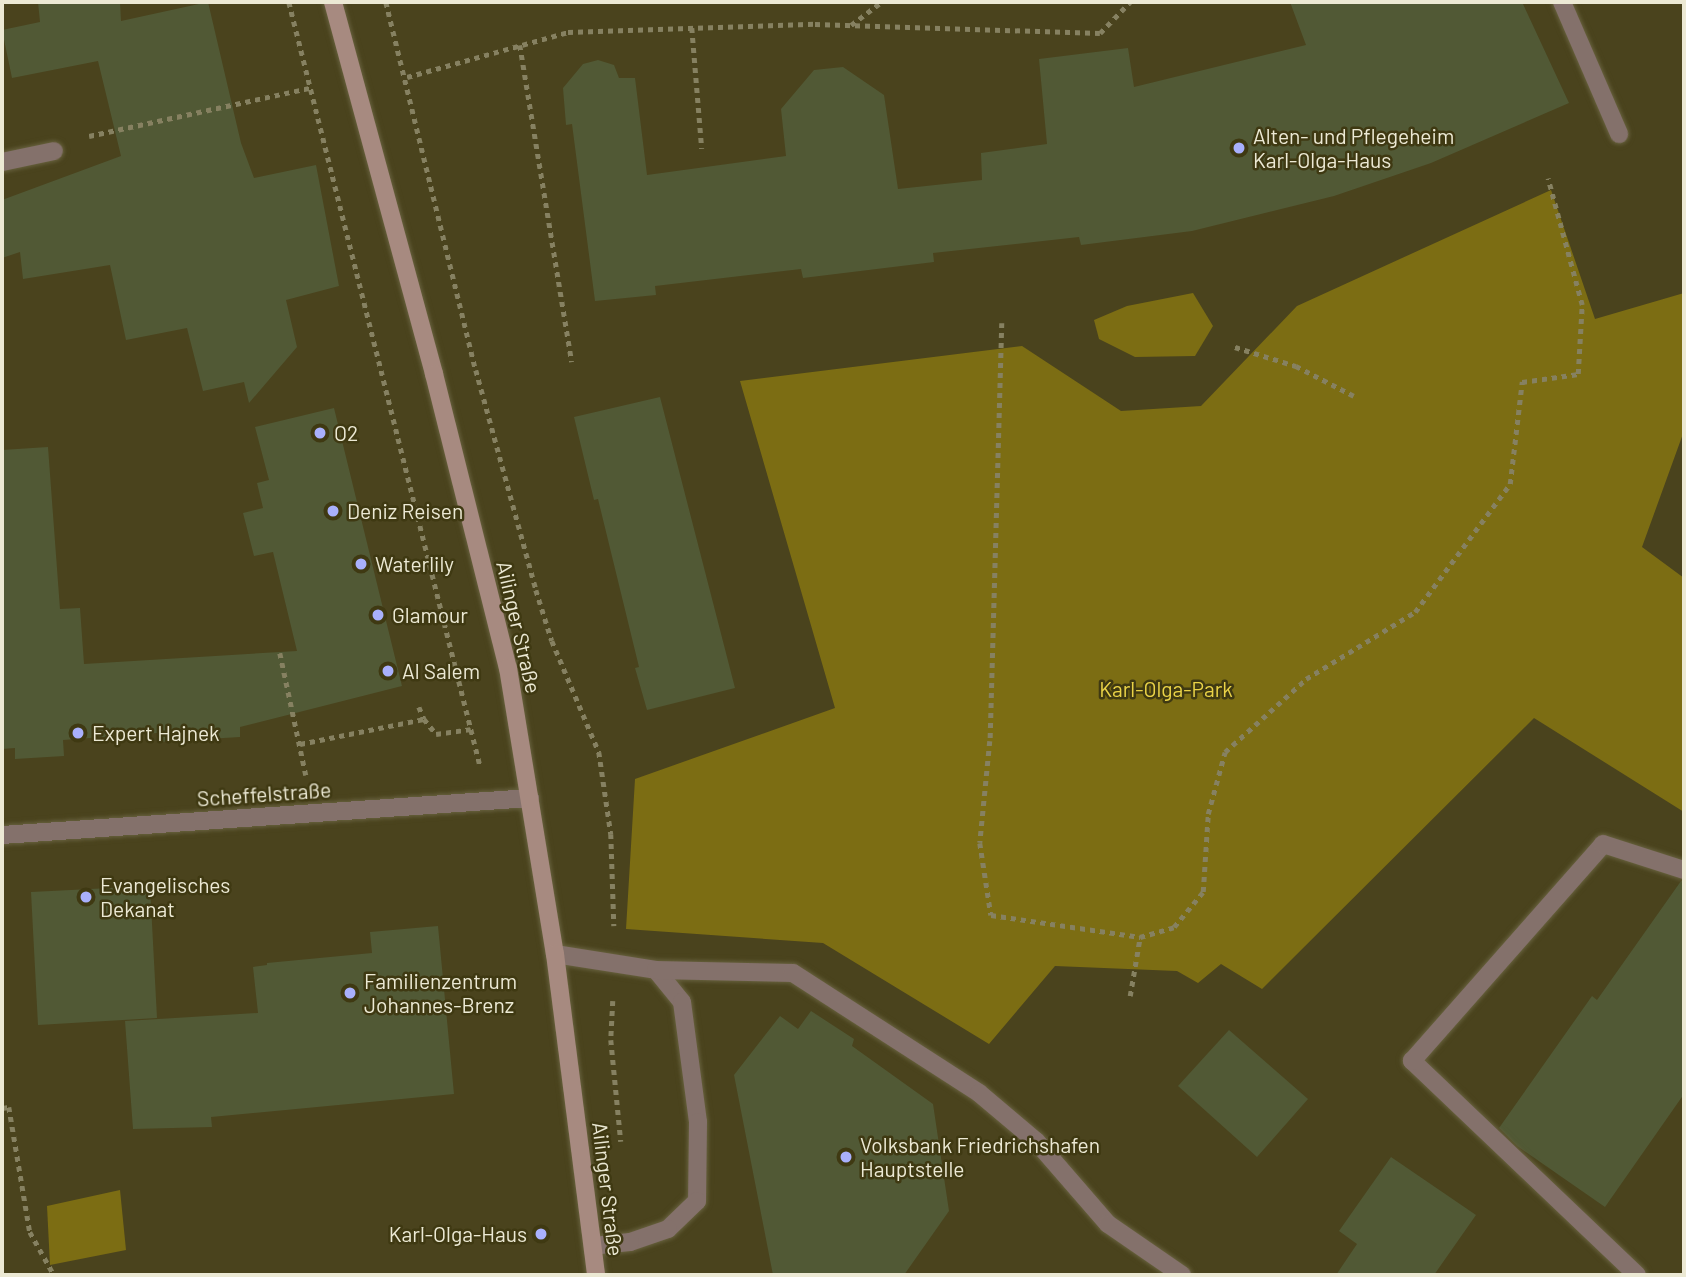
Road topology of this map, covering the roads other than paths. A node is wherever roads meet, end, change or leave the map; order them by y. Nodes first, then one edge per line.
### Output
1 (333, 2) edge
2 (1562, 2) edge
3 (1619, 134) dead end
4 (54, 151) road end
5 (2, 162) edge
6 (530, 798) junction
7 (2, 835) edge
8 (1684, 870) edge
9 (555, 954) junction
10 (656, 970) junction
11 (593, 1246) junction
12 (596, 1275) edge
13 (1182, 1275) edge
14 (1637, 1275) edge

1 - 6 main road, Ailinger Straße
2 - 3 street
4 - 5 street
6 - 7 street, Scheffelstraße
6 - 9 main road, Ailinger Straße
8 - 14 street
9 - 10 street
9 - 11 main road, Ailinger Straße
10 - 11 street
10 - 13 street
11 - 12 main road, Ailinger Straße

